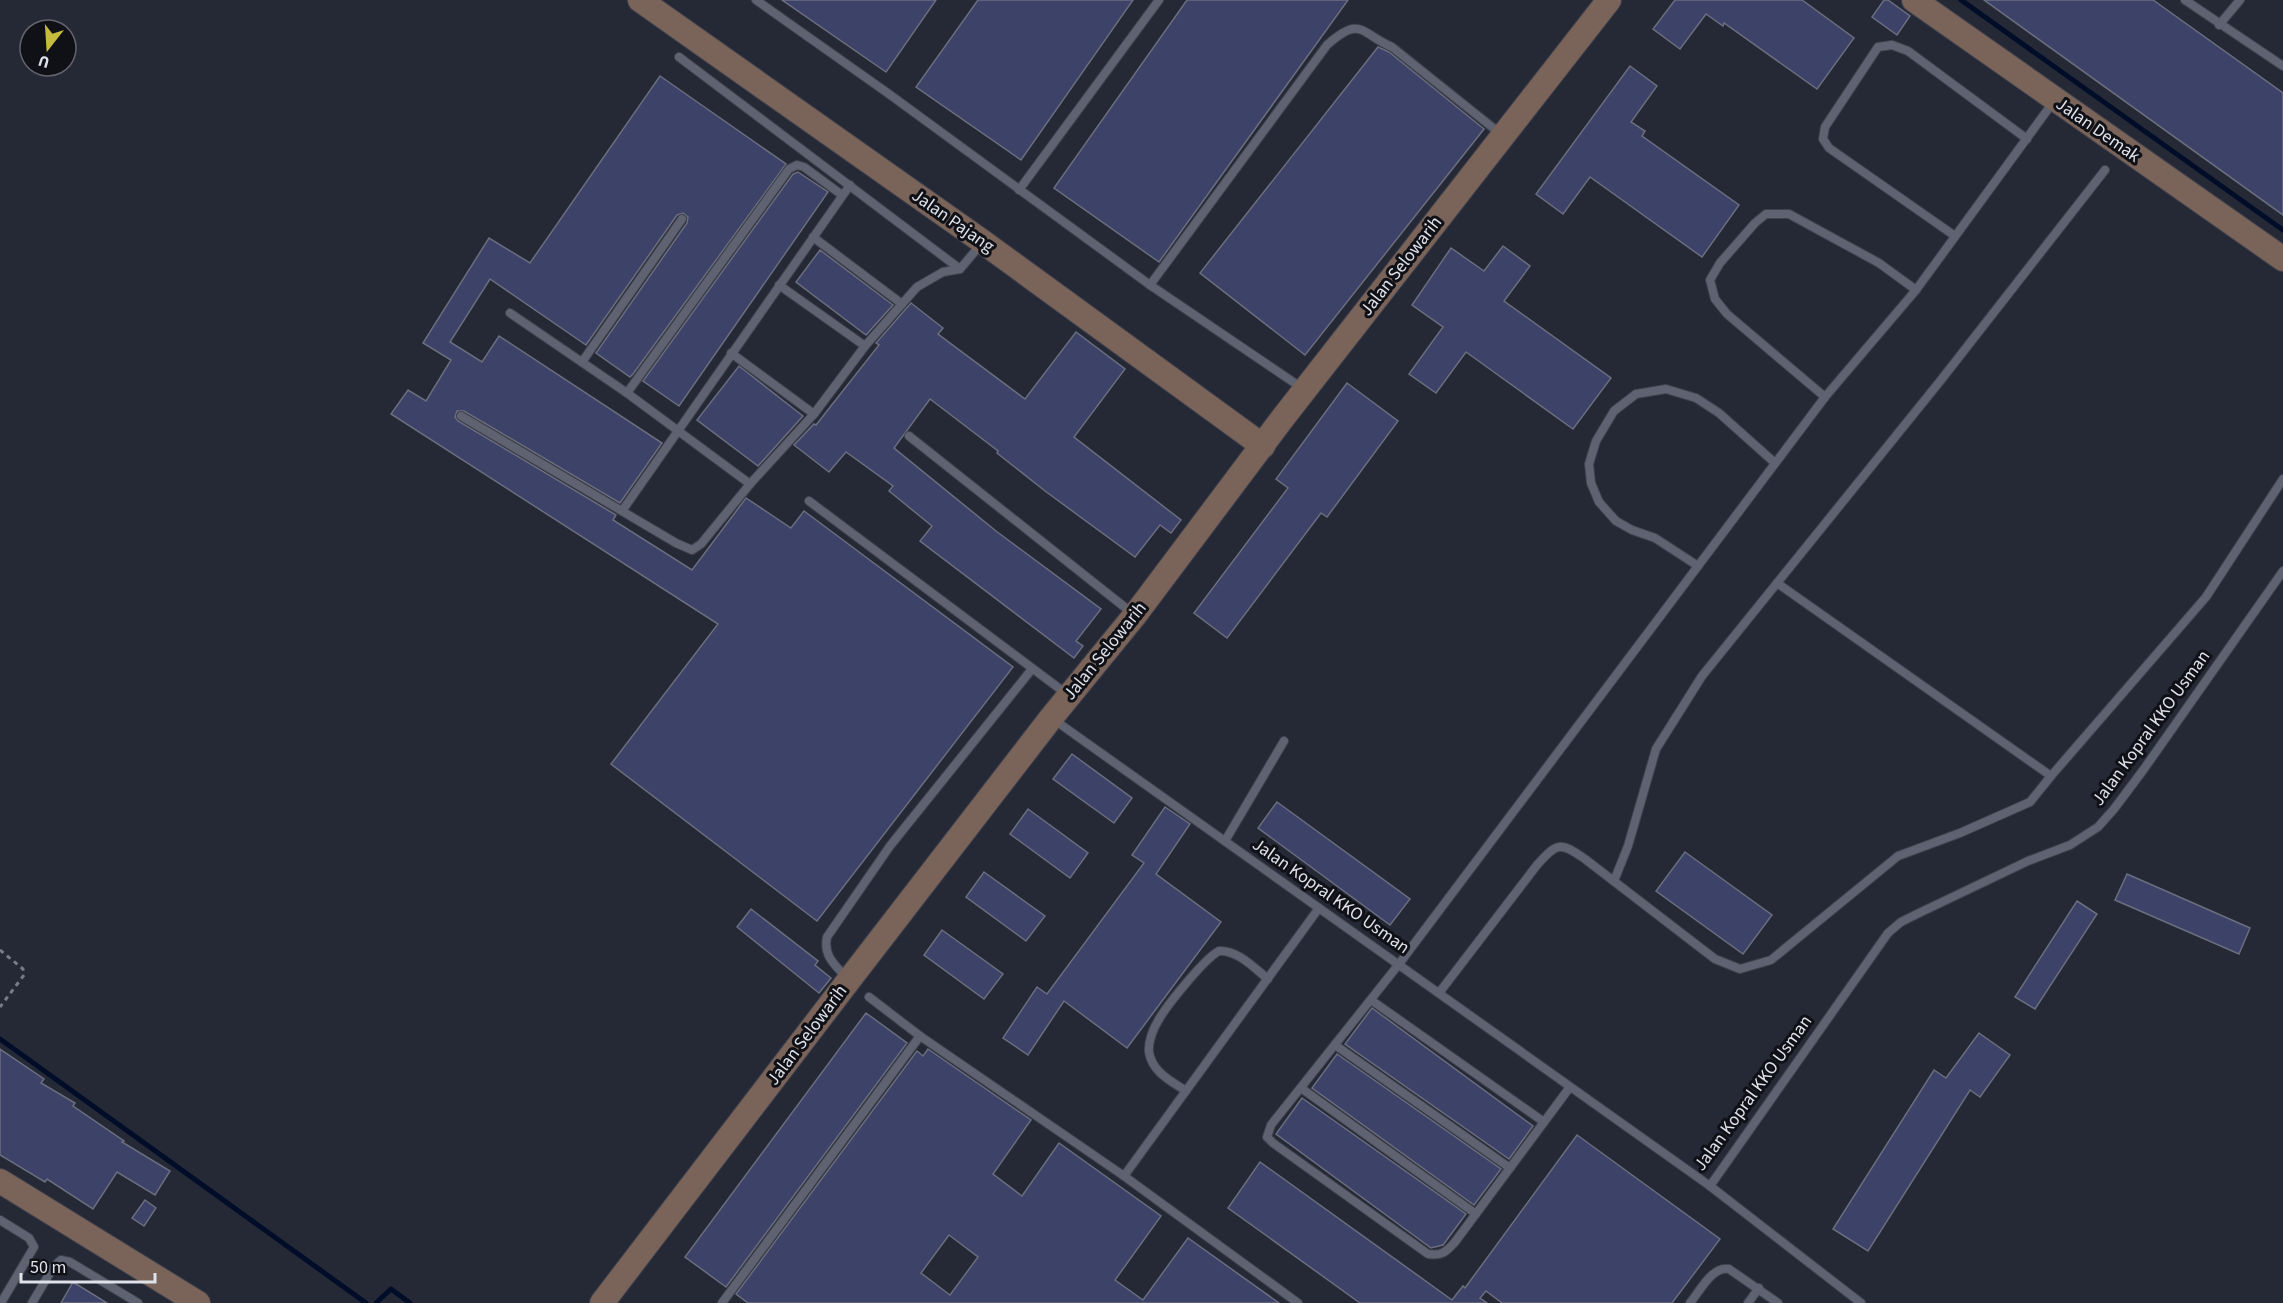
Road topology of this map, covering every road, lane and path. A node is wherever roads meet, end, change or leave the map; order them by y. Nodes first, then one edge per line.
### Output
1 (640, 0) edge
2 (756, 0) edge
3 (1158, 0) edge
4 (1609, 0) edge
5 (1914, 0) edge
6 (2185, 0) edge
7 (2240, 0) edge
8 (2220, 25) junction
9 (680, 57) dead end
10 (2283, 66) edge
11 (2055, 100) junction
12 (1502, 135) junction
13 (2027, 139) junction
14 (2105, 170) dead end
15 (850, 185) junction
16 (1019, 190) junction
17 (842, 195) junction
18 (682, 219) dead end
19 (813, 237) junction
20 (1955, 237) junction
21 (983, 242) junction
22 (2283, 259) edge
23 (960, 269) junction
24 (779, 285) junction
25 (1150, 285) junction
26 (1916, 290) junction
27 (902, 304) junction
28 (510, 313) dead end
29 (865, 346) junction
30 (731, 353) junction
31 (582, 362) junction
32 (1305, 390) junction
33 (627, 393) junction
34 (1825, 397) junction
35 (814, 414) junction
36 (461, 416) dead end
37 (676, 430) junction
38 (909, 436) dead end
39 (1263, 446) junction
40 (1775, 463) junction
41 (2283, 479) edge
42 (750, 484) junction
43 (809, 501) dead end
44 (622, 511) junction
45 (1698, 566) junction
46 (2283, 571) edge
47 (1777, 583) junction
48 (1135, 615) junction
49 (1032, 669) junction
50 (1069, 696) junction
51 (1052, 718) junction
52 (1284, 741) dead end
53 (2051, 776) junction
54 (1225, 841) junction
55 (1614, 881) junction
56 (1319, 908) junction
57 (0, 950) edge
58 (1399, 964) junction
59 (1268, 979) junction
60 (849, 980) junction
61 (1439, 993) junction
62 (869, 997) dead end
63 (1371, 1000) junction
64 (0, 1007) edge
65 (920, 1036) junction
66 (1335, 1045) junction
67 (1570, 1087) junction
68 (1301, 1088) junction
69 (1186, 1091) junction
70 (1544, 1122) junction
71 (1510, 1168) junction
72 (1124, 1176) junction
73 (0, 1181) edge
74 (1710, 1186) junction
75 (1476, 1214) junction
76 (0, 1220) edge
77 (1759, 1288) junction
78 (1, 1303) edge
79 (32, 1303) edge
80 (138, 1303) edge
81 (198, 1303) edge
82 (602, 1303) edge
83 (722, 1303) edge
84 (1298, 1303) edge
85 (1690, 1303) edge
86 (1748, 1303) edge
87 (1778, 1303) edge
88 (1861, 1303) edge

1 - 21 main road, Jalan Pajang
2 - 16 lane
3 - 16 lane
4 - 12 main road, Jalan Selowarih
5 - 11 main road, Jalan Demak
6 - 8 lane
7 - 8 lane
8 - 10 lane
9 - 15 lane
11 - 13 lane
11 - 22 main road, Jalan Demak
12 - 25 lane
12 - 32 main road, Jalan Selowarih
13 - 20 lane
13 - 20 lane
14 - 47 lane
15 - 17 lane
15 - 23 lane
16 - 25 lane
17 - 19 lane
17 - 33 lane
18 - 31 lane
19 - 24 lane
19 - 27 lane
20 - 26 lane
21 - 23 lane
21 - 39 main road, Jalan Pajang
23 - 27 lane
24 - 29 lane
24 - 30 lane
25 - 32 lane
26 - 34 lane
26 - 34 lane
27 - 29 lane
28 - 31 lane
29 - 35 lane
30 - 35 lane
30 - 37 lane
31 - 33 lane
32 - 39 main road, Jalan Selowarih
33 - 37 lane
34 - 40 lane
35 - 42 lane
36 - 44 lane
37 - 42 lane
37 - 44 lane
38 - 48 lane
39 - 48 main road, Jalan Selowarih
40 - 45 lane
40 - 45 lane
41 - 53 lane
42 - 44 lane
43 - 49 lane
45 - 58 lane
46 - 74 lane, Jalan Kopral KKO Usman
47 - 53 lane
47 - 55 lane
48 - 50 main road, Jalan Selowarih
49 - 50 lane
49 - 60 lane
50 - 51 main road, Jalan Selowarih
51 - 54 lane, Jalan Kopral KKO Usman
51 - 60 main road, Jalan Selowarih
52 - 54 lane
53 - 55 lane
54 - 56 lane, Jalan Kopral KKO Usman
55 - 61 lane
56 - 58 lane, Jalan Kopral KKO Usman
56 - 59 lane
57 - 64 path
58 - 61 lane, Jalan Kopral KKO Usman
58 - 63 lane
59 - 69 lane
59 - 69 lane
60 - 82 main road, Jalan Selowarih
61 - 67 lane, Jalan Kopral KKO Usman
62 - 65 lane
63 - 66 lane
63 - 70 lane
65 - 72 lane
65 - 83 lane
66 - 68 lane
66 - 71 lane
67 - 70 lane
67 - 74 lane, Jalan Kopral KKO Usman
68 - 75 lane
68 - 75 lane
69 - 72 lane
70 - 71 lane
71 - 75 lane
72 - 84 lane
73 - 81 main road
74 - 88 lane
76 - 78 lane
77 - 85 lane
77 - 86 lane
77 - 87 lane
79 - 80 lane

